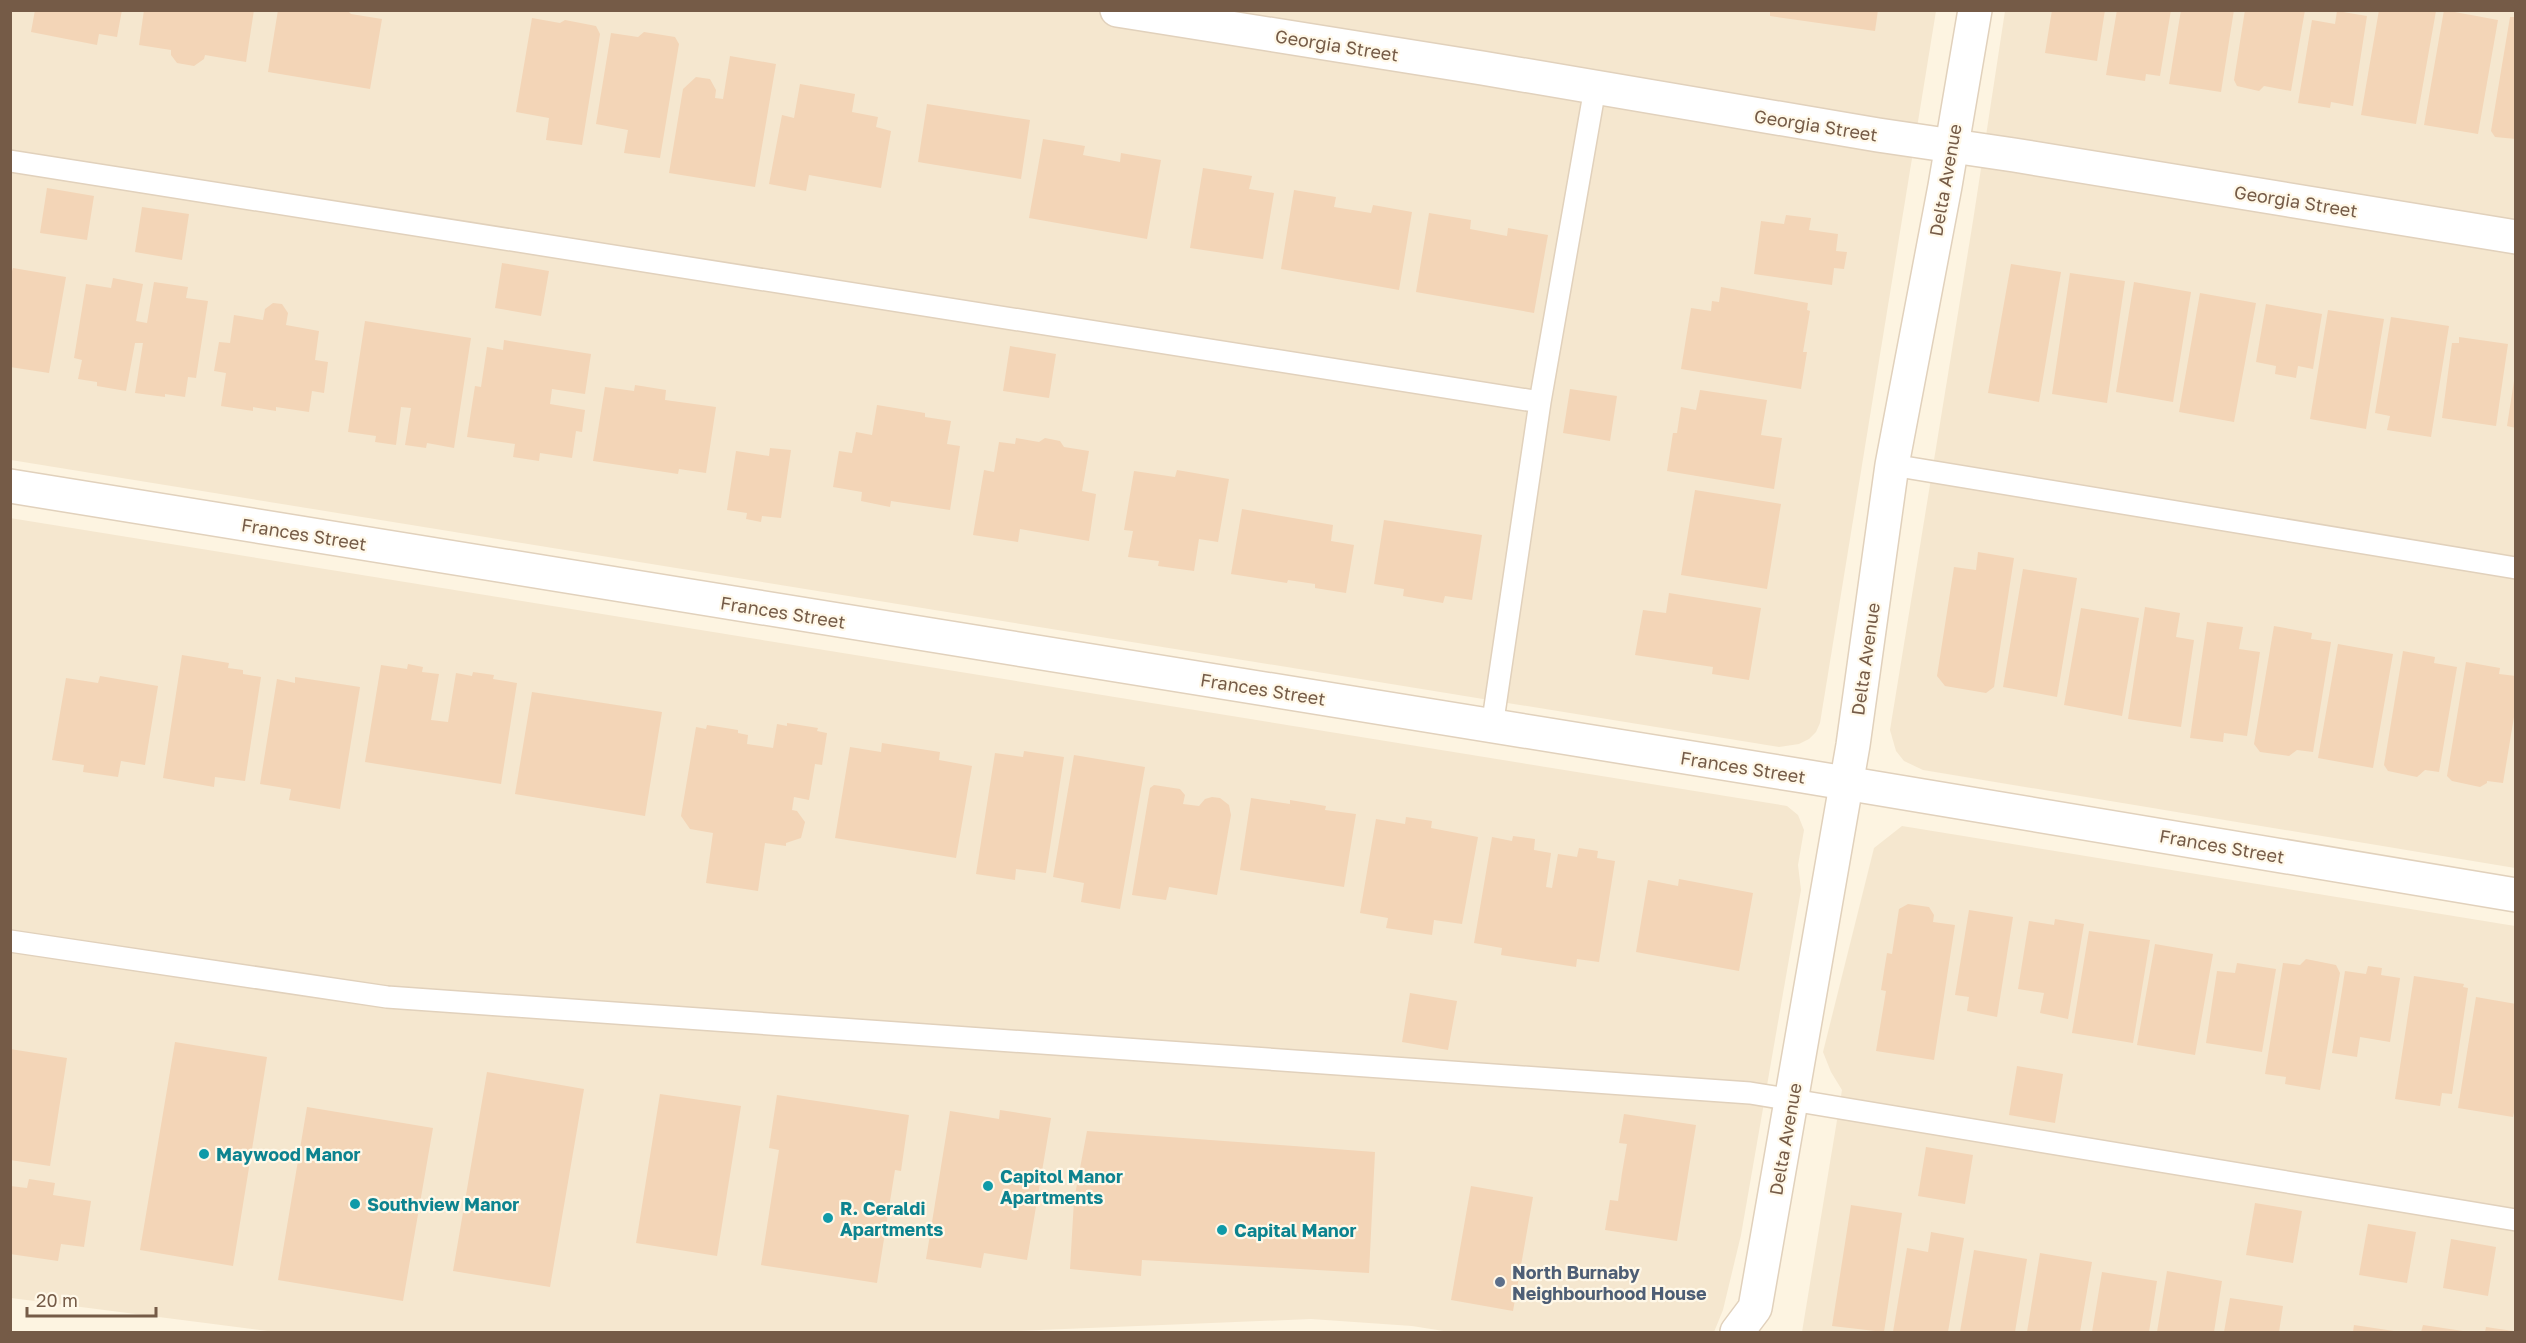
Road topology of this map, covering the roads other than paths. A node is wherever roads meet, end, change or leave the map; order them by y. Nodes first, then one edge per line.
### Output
1 (1117, 10) edge
2 (1975, 10) edge
3 (1595, 88) junction
4 (1951, 146) junction
5 (10, 161) edge
6 (2516, 237) edge
7 (1540, 402) junction
8 (1892, 465) junction
9 (10, 486) edge
10 (2516, 568) edge
11 (1492, 727) junction
12 (1846, 784) junction
13 (2516, 895) edge
14 (10, 941) edge
15 (1792, 1100) junction
16 (2516, 1221) edge
17 (1751, 1324) edge

1 - 3 street, Georgia Street
2 - 4 street, Delta Avenue
3 - 4 street, Georgia Street
3 - 7 lane
4 - 6 street, Georgia Street
4 - 8 street, Delta Avenue
5 - 7 lane
7 - 11 lane
8 - 10 lane
8 - 12 street, Delta Avenue
9 - 11 street, Frances Street
11 - 12 street, Frances Street
12 - 13 street, Frances Street
12 - 15 street, Delta Avenue
14 - 15 lane
15 - 16 lane
15 - 17 street, Delta Avenue

